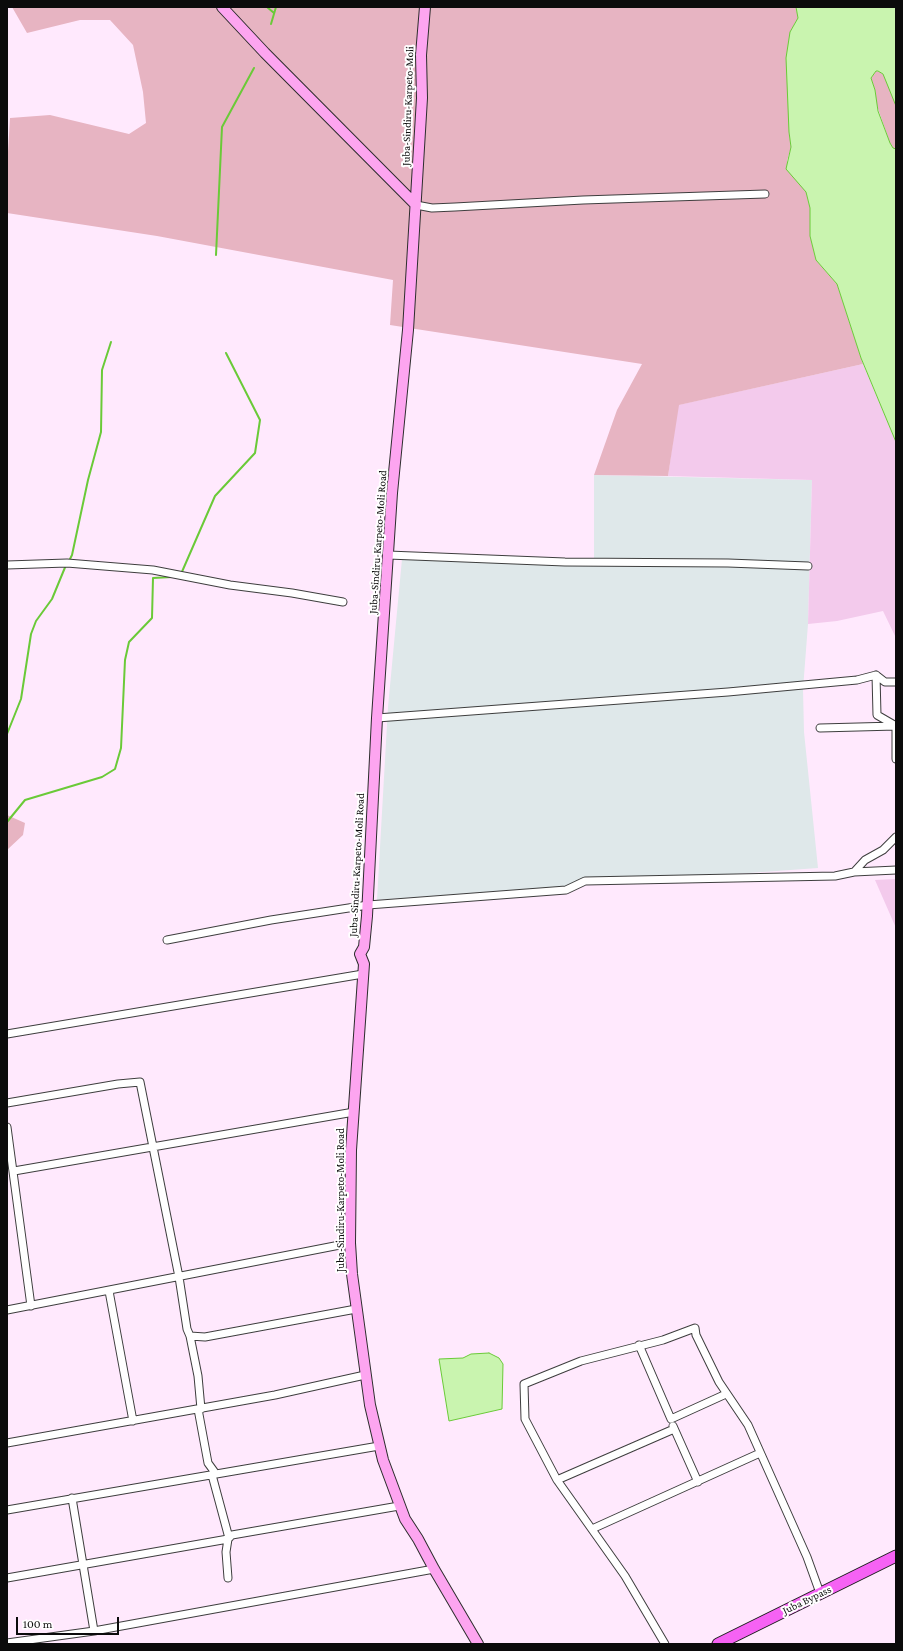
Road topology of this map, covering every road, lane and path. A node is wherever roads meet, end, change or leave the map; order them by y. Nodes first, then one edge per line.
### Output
1 (222, 7) edge
2 (425, 7) edge
3 (765, 194) dead end
4 (416, 205) junction
5 (388, 555) junction
6 (7, 564) edge
7 (808, 566) dead end
8 (343, 602) dead end
9 (876, 675) junction
10 (896, 682) edge
11 (377, 718) junction
12 (896, 726) edge
13 (820, 728) dead end
14 (896, 758) edge
15 (896, 837) edge
16 (896, 870) edge
17 (854, 872) junction
18 (368, 906) junction
19 (167, 940) dead end
20 (363, 974) junction
21 (7, 1034) edge
22 (7, 1103) edge
23 (354, 1112) junction
24 (7, 1127) edge
25 (152, 1146) junction
26 (14, 1171) junction
27 (350, 1243) junction
28 (179, 1277) junction
29 (109, 1291) junction
30 (31, 1306) junction
31 (356, 1309) junction
32 (7, 1310) edge
33 (190, 1336) junction
34 (639, 1345) junction
35 (365, 1374) junction
36 (726, 1394) junction
37 (200, 1409) junction
38 (671, 1419) junction
39 (133, 1421) junction
40 (674, 1429) junction
41 (7, 1443) edge
42 (379, 1446) junction
43 (760, 1453) junction
44 (214, 1474) junction
45 (557, 1480) junction
46 (698, 1482) junction
47 (72, 1498) junction
48 (399, 1506) junction
49 (7, 1510) edge
50 (592, 1529) junction
51 (229, 1539) junction
52 (896, 1556) edge
53 (83, 1564) junction
54 (434, 1569) junction
55 (7, 1578) edge
56 (228, 1578) dead end
57 (820, 1593) junction
58 (94, 1631) junction
59 (7, 1643) edge
60 (478, 1644) edge
61 (665, 1644) edge
62 (718, 1644) edge

1 - 4 main road
2 - 4 main road, Juba-Sindiru-Karpeto-Moli
3 - 4 street
4 - 5 main road, Juba-Sindiru-Karpeto-Moli Road
5 - 7 street
5 - 11 main road, Juba-Sindiru-Karpeto-Moli Road
6 - 8 street
9 - 10 street
9 - 11 street
9 - 12 street
11 - 18 main road, Juba-Sindiru-Karpeto-Moli Road
12 - 13 street
12 - 14 street
15 - 17 street
16 - 17 street
17 - 18 street
18 - 19 street
18 - 20 main road, Juba-Sindiru-Karpeto-Moli Road
20 - 21 street
20 - 23 main road, Juba-Sindiru-Karpeto-Moli Road
22 - 25 street
23 - 25 street
23 - 27 main road, Juba-Sindiru-Karpeto-Moli Road
24 - 26 street
25 - 26 street
25 - 28 street
26 - 30 street
27 - 28 street
27 - 31 main road, Juba-Sindiru-Karpeto-Moli Road
28 - 29 street
28 - 33 street
29 - 30 street
29 - 39 street
30 - 32 street
31 - 33 street
31 - 35 main road, Juba-Sindiru-Karpeto-Moli Road
33 - 37 street
34 - 36 street
34 - 38 street
34 - 45 street
35 - 37 street
35 - 42 main road, Juba-Sindiru-Karpeto-Moli Road
36 - 38 street
36 - 43 street
37 - 39 street
37 - 44 street
38 - 40 street
39 - 41 street
40 - 45 street
40 - 46 street
42 - 44 street
42 - 48 main road, Juba-Sindiru-Karpeto-Moli Road
43 - 46 street
43 - 57 street
44 - 47 street
44 - 51 street
45 - 50 street
46 - 50 street
47 - 49 street
47 - 53 street
48 - 51 street
48 - 54 main road, Juba-Sindiru-Karpeto-Moli Road
50 - 61 street
51 - 53 street
51 - 56 street
52 - 57 main road, Juba Bypass
53 - 55 street
53 - 58 street
54 - 58 street
54 - 60 main road, Juba-Sindiru-Karpeto-Moli Road
57 - 62 main road, Juba Bypass
58 - 59 street

